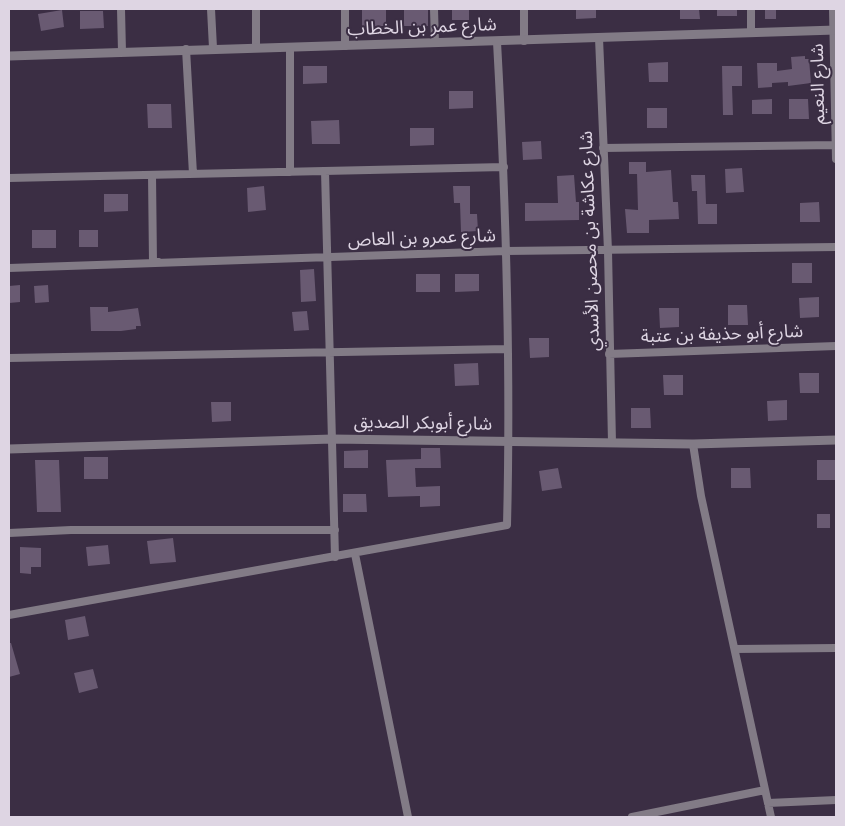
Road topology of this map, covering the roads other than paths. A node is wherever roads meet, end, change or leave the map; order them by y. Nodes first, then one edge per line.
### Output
1 (121, 9) edge
2 (211, 9) edge
3 (256, 9) edge
4 (344, 9) edge
5 (434, 9) edge
6 (524, 9) edge
7 (751, 9) edge
8 (833, 9) edge
9 (835, 30) edge
10 (751, 33) junction
11 (599, 38) junction
12 (524, 41) junction
13 (497, 42) junction
14 (434, 43) junction
15 (345, 46) junction
16 (213, 48) junction
17 (256, 48) junction
18 (290, 49) junction
19 (186, 50) junction
20 (122, 52) junction
21 (9, 56) edge
22 (836, 145) edge
23 (603, 148) junction
24 (836, 159) edge
25 (504, 167) junction
26 (325, 171) junction
27 (290, 172) junction
28 (193, 174) junction
29 (152, 175) junction
30 (9, 178) edge
31 (836, 247) edge
32 (506, 251) junction
33 (608, 251) junction
34 (328, 257) junction
35 (9, 268) edge
36 (836, 346) edge
37 (508, 349) junction
38 (330, 353) junction
39 (609, 354) junction
40 (9, 358) edge
41 (332, 440) junction
42 (836, 440) edge
43 (509, 442) junction
44 (612, 443) junction
45 (693, 444) junction
46 (9, 449) edge
47 (335, 530) junction
48 (9, 533) edge
49 (355, 554) junction
50 (335, 558) junction
51 (9, 615) edge
52 (836, 648) edge
53 (735, 649) junction
54 (765, 790) junction
55 (836, 800) edge
56 (768, 803) junction
57 (408, 817) edge
58 (632, 817) edge
59 (656, 817) edge
60 (770, 817) edge

1 - 20 street
2 - 16 street
3 - 17 street
4 - 15 street
5 - 14 street
6 - 12 street
7 - 10 street
8 - 9 street, شارع النعيم
9 - 10 street, شارع عمر بن الخطاب
9 - 22 street, شارع النعيم
10 - 11 street, شارع عمر بن الخطاب
11 - 12 street, شارع عمر بن الخطاب
11 - 23 street, شارع عكاشة بن محصن الأسدي
12 - 13 street, شارع عمر بن الخطاب
13 - 14 street, شارع عمر بن الخطاب
13 - 25 street
14 - 15 street, شارع عمر بن الخطاب
15 - 18 street, شارع عمر بن الخطاب
16 - 17 street, شارع عمر بن الخطاب
16 - 19 street, شارع عمر بن الخطاب
17 - 18 street, شارع عمر بن الخطاب
18 - 27 street
19 - 20 street, شارع عمر بن الخطاب
19 - 28 street
20 - 21 street, شارع عمر بن الخطاب
22 - 23 street
22 - 24 street, شارع النعيم
23 - 33 street, شارع عكاشة بن محصن الأسدي
25 - 26 street
25 - 32 street
26 - 27 street
26 - 34 street
27 - 28 street
28 - 29 street
29 - 30 street
29 - 34 street
31 - 33 street, شارع عمرو بن العاص
32 - 33 street, شارع عمرو بن العاص
32 - 34 street, شارع عمرو بن العاص
32 - 37 street
33 - 39 street, شارع عكاشة بن محصن الأسدي
34 - 35 street, شارع عمرو بن العاص
34 - 38 street
36 - 39 street, شارع أبو حذيفة بن عتبة
37 - 38 street
37 - 43 street
38 - 40 street
38 - 41 street
39 - 44 street, شارع عكاشة بن محصن الأسدي
41 - 43 street, شارع أبوبكر الصديق
41 - 46 street, شارع أبوبكر الصديق
41 - 47 street
42 - 45 street, شارع أبوبكر الصديق
43 - 44 street, شارع أبوبكر الصديق
43 - 49 street
44 - 45 street, شارع أبوبكر الصديق
45 - 53 street
47 - 48 street
47 - 50 street
49 - 50 street
49 - 57 street
50 - 51 street
52 - 53 street
53 - 54 street
54 - 56 street
54 - 58 street
54 - 59 street
55 - 56 street
56 - 60 street

